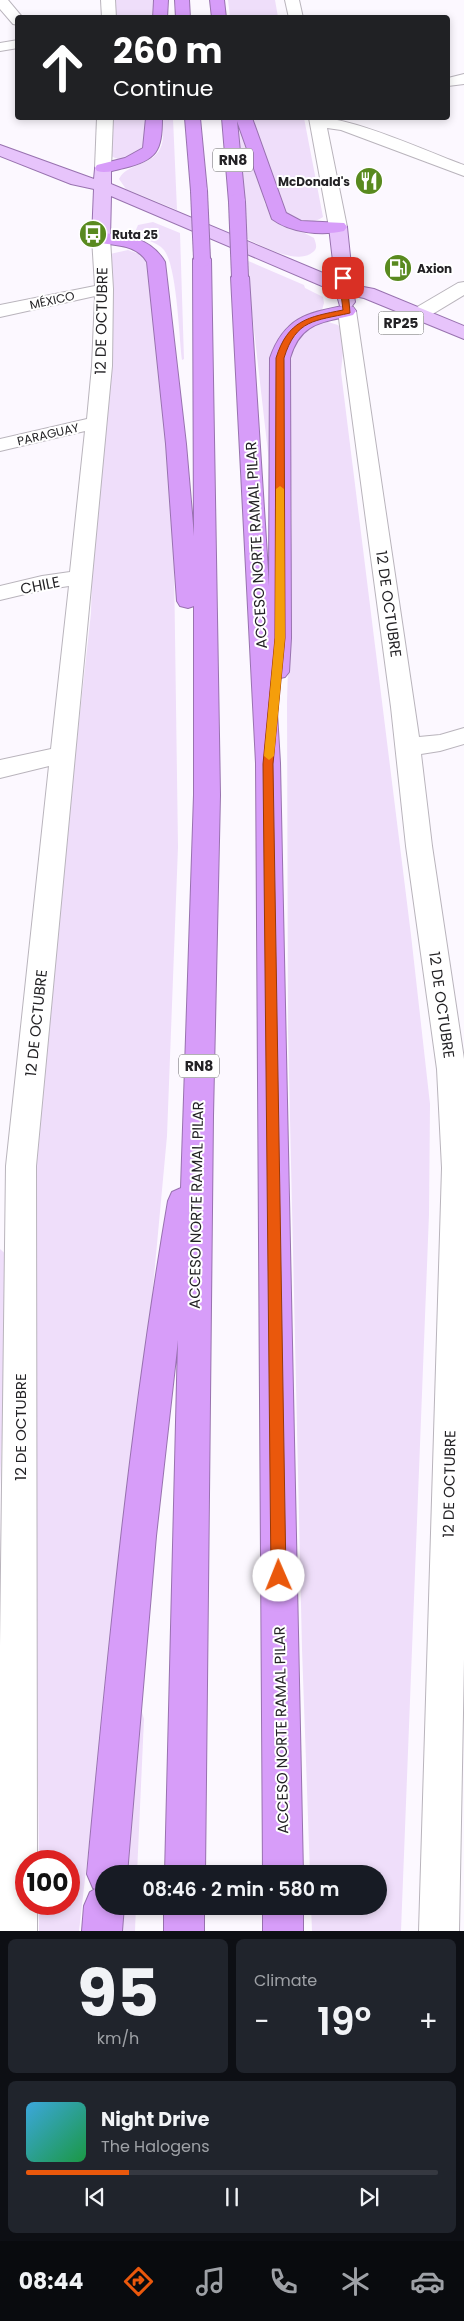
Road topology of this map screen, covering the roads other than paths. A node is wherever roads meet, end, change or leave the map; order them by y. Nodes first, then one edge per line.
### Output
1 (0, 0) edge
2 (108, 0) edge
3 (161, 0) edge
4 (182, 0) edge
5 (217, 0) edge
6 (292, 0) edge
7 (109, 15) edge
8 (160, 15) edge
9 (183, 15) edge
10 (219, 15) edge
11 (295, 15) edge
12 (15, 18) edge
13 (15, 44) edge
14 (0, 47) edge
15 (464, 79) edge
16 (450, 82) edge
17 (105, 120) edge
18 (154, 120) edge
19 (192, 120) edge
20 (229, 120) edge
21 (245, 120) edge
22 (317, 120) edge
23 (0, 138) edge
24 (0, 150) edge
25 (103, 168) junction
26 (464, 171) edge
27 (104, 187) junction
28 (160, 210) junction
29 (110, 223) junction
30 (338, 227) junction
31 (342, 252) junction
32 (291, 266) junction
33 (464, 287) edge
34 (104, 289) junction
35 (346, 300) junction
36 (0, 311) edge
37 (419, 314) junction
38 (464, 333) edge
39 (464, 349) edge
40 (95, 423) junction
41 (0, 446) edge
42 (80, 578) junction
43 (0, 593) edge
44 (464, 736) edge
45 (408, 747) junction
46 (64, 754) junction
47 (268, 764) junction
48 (0, 769) edge
49 (207, 795) junction
50 (198, 1116) junction
51 (10, 1220) edge
52 (10, 1579) edge
53 (0, 1722) edge
54 (18, 1784) junction
55 (108, 1865) edge
56 (185, 1865) edge
57 (283, 1865) edge
58 (103, 1915) edge
59 (184, 1915) edge
60 (283, 1915) edge
61 (17, 1931) edge
62 (102, 1931) edge
63 (184, 1931) edge
64 (283, 1931) edge
65 (439, 1931) edge

1 - 12 street
2 - 7 street
3 - 8 highway
4 - 9 highway
5 - 10 highway
6 - 11 street
13 - 14 street
15 - 16 street
17 - 25 street, 12 DE OCTUBRE
18 - 25 highway
19 - 49 highway, ACCESO NORTE RAMAL PILAR / RN8, bridge
20 - 47 highway, ACCESO NORTE RAMAL PILAR / RN8, bridge
21 - 30 highway
22 - 26 street
22 - 30 street, 12 DE OCTUBRE
23 - 27 main road, RP25
24 - 27 main road, RP25
25 - 27 main road, 12 DE OCTUBRE
27 - 28 main road, RP25
27 - 29 main road, 12 DE OCTUBRE
28 - 29 main road
28 - 32 main road, RP25
29 - 34 street, 12 DE OCTUBRE
29 - 49 highway
30 - 31 main road, 12 DE OCTUBRE
31 - 32 main road
31 - 35 main road, 12 DE OCTUBRE
32 - 35 main road, RP25
33 - 37 street
34 - 36 street, MÉXICO
34 - 40 street, 12 DE OCTUBRE
35 - 37 main road, RP25
35 - 39 main road, RP25
35 - 45 street, 12 DE OCTUBRE
35 - 47 highway
37 - 38 main road, RP25
40 - 41 street, PARAGUAY
40 - 42 street, 12 DE OCTUBRE
42 - 43 street, CHILE
42 - 46 street, 12 DE OCTUBRE
44 - 45 street
45 - 65 street, 12 DE OCTUBRE
46 - 48 street
46 - 51 street, 12 DE OCTUBRE
47 - 57 highway, ACCESO NORTE RAMAL PILAR / RN8
49 - 50 highway, ACCESO NORTE RAMAL PILAR / RN8
50 - 55 highway
50 - 56 highway, ACCESO NORTE RAMAL PILAR / RN8
51 - 52 street, 12 DE OCTUBRE
52 - 54 street, 12 DE OCTUBRE
53 - 54 street
54 - 61 street, 12 DE OCTUBRE
58 - 62 highway
59 - 63 highway
60 - 64 highway

